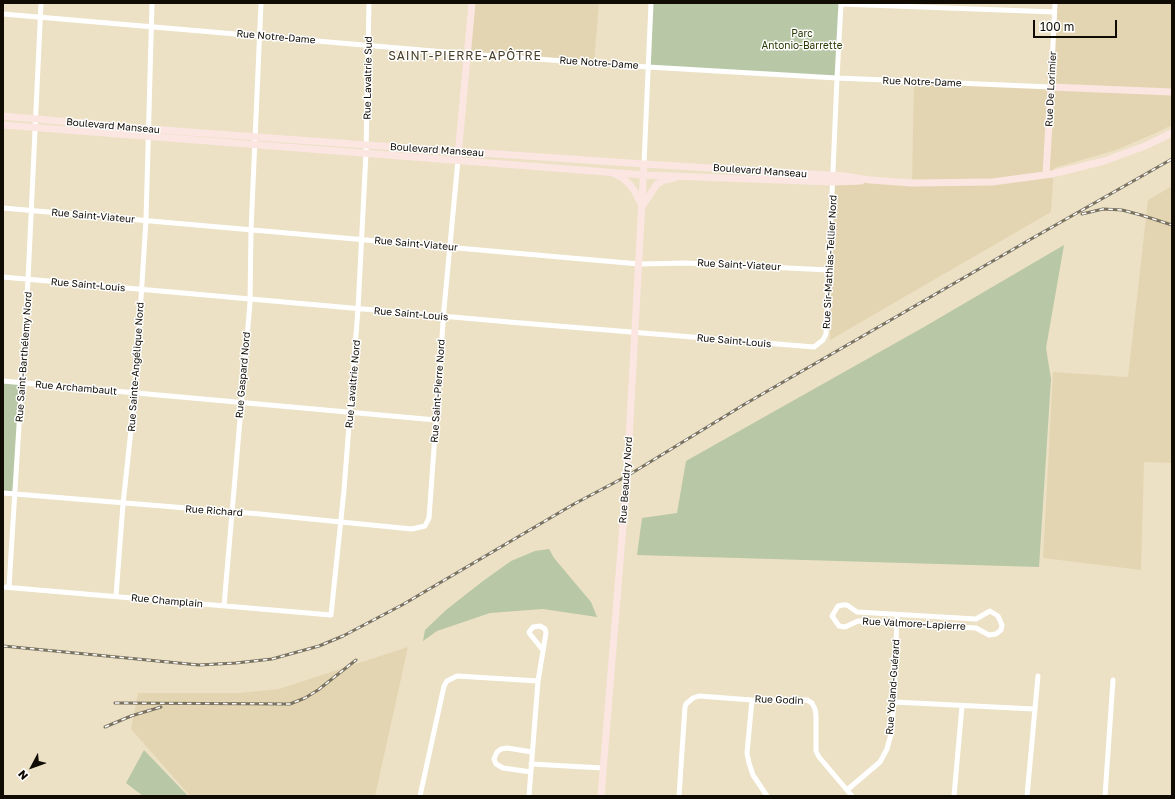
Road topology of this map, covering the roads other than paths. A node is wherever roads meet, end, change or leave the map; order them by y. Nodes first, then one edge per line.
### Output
1 (41, 3) edge
2 (152, 3) edge
3 (261, 3) edge
4 (369, 3) edge
5 (472, 3) edge
6 (651, 3) edge
7 (1055, 3) edge
8 (841, 4) edge
9 (1055, 12) junction
10 (3, 14) edge
11 (40, 18) junction
12 (150, 27) junction
13 (259, 36) junction
14 (368, 45) junction
15 (468, 54) junction
16 (648, 67) junction
17 (837, 78) junction
18 (1051, 87) junction
19 (1172, 92) edge
20 (3, 116) edge
21 (36, 119) junction
22 (3, 125) edge
23 (36, 127) junction
24 (149, 129) junction
25 (1172, 133) edge
26 (255, 136) junction
27 (149, 137) junction
28 (255, 145) junction
29 (366, 145) junction
30 (458, 152) junction
31 (366, 153) junction
32 (458, 160) junction
33 (644, 164) junction
34 (611, 172) junction
35 (644, 175) junction
36 (682, 175) junction
37 (1046, 175) junction
38 (833, 179) junction
39 (642, 206) junction
40 (3, 208) edge
41 (32, 210) junction
42 (146, 220) junction
43 (251, 230) junction
44 (361, 239) junction
45 (450, 247) junction
46 (639, 264) junction
47 (829, 270) junction
48 (3, 277) edge
49 (28, 280) junction
50 (141, 290) junction
51 (250, 300) junction
52 (358, 309) junction
53 (444, 316) junction
54 (635, 332) junction
55 (818, 345) joint
56 (3, 381) edge
57 (22, 383) junction
58 (135, 393) junction
59 (241, 402) junction
60 (350, 412) junction
61 (436, 420) junction
62 (3, 493) edge
63 (15, 494) junction
64 (123, 504) junction
65 (232, 512) junction
66 (341, 521) junction
67 (425, 526) joint
68 (6, 587) edge
69 (116, 596) junction
70 (224, 606) junction
71 (331, 615) joint
72 (897, 615) junction
73 (897, 623) junction
74 (542, 649) dead end
75 (1038, 676) dead end
76 (1113, 680) dead end
77 (538, 681) junction
78 (752, 700) junction
79 (894, 702) junction
80 (962, 706) junction
81 (1034, 709) junction
82 (532, 752) junction
83 (531, 764) junction
84 (603, 768) junction
85 (531, 772) junction
86 (847, 790) junction
87 (420, 796) edge
88 (529, 796) edge
89 (601, 796) edge
90 (678, 796) edge
91 (767, 796) edge
92 (852, 796) edge
93 (954, 796) edge
94 (1027, 796) edge
95 (1105, 796) edge

1 - 11 street, Rue Saint-Barthélemy Nord
2 - 12 street, Rue Sainte-Angélique Nord
3 - 13 street, Rue Gaspard Nord
4 - 14 street, Rue Lavaltrie Sud
5 - 15 main road
6 - 16 street
7 - 9 street, Rue De Lorimier
8 - 9 street
8 - 17 street, Rue Sir-Mathias-Tellier Nord
9 - 18 street, Rue De Lorimier
10 - 11 street, Rue Notre-Dame
11 - 12 street, Rue Notre-Dame
11 - 21 street, Rue Saint-Barthélemy Nord
12 - 13 street, Rue Notre-Dame
12 - 24 street, Rue Sainte-Angélique Nord
13 - 14 street, Rue Notre-Dame
13 - 26 street, Rue Gaspard Nord
14 - 15 street, Rue Notre-Dame
14 - 29 street, Rue Lavaltrie Sud
15 - 16 street, Rue Notre-Dame
15 - 30 main road
16 - 17 street, Rue Notre-Dame
16 - 33 street
17 - 18 street, Rue Notre-Dame
17 - 38 street, Rue Sir-Mathias-Tellier Nord
18 - 19 main road, Rue Notre-Dame
18 - 37 main road, Rue De Lorimier
20 - 21 main road, Boulevard Manseau
21 - 23 street, Rue Saint-Barthélemy Nord
21 - 24 main road, Boulevard Manseau
22 - 23 main road, Boulevard Manseau
23 - 27 main road, Boulevard Manseau
23 - 41 street, Rue Saint-Barthélemy Nord
24 - 26 main road, Boulevard Manseau
24 - 27 street, Rue Sainte-Angélique Nord
25 - 37 main road, Boulevard Manseau
26 - 28 street, Rue Gaspard Nord
26 - 29 main road, Boulevard Manseau
27 - 28 main road, Boulevard Manseau
27 - 42 street, Rue Sainte-Angélique Nord
28 - 31 main road, Boulevard Manseau
28 - 43 street, Rue Gaspard Nord
29 - 30 main road, Boulevard Manseau
29 - 31 street, Rue Lavaltrie Sud
30 - 32 main road
30 - 33 main road, Boulevard Manseau
31 - 32 main road, Boulevard Manseau
31 - 44 street, Rue Lavaltrie Nord
32 - 34 main road, Boulevard Manseau
32 - 45 street, Rue Saint-Pierre Nord
33 - 35 main road, Rue Beaudry Nord
33 - 38 main road, Boulevard Manseau
34 - 35 main road, Boulevard Manseau
34 - 39 main road
35 - 36 main road, Boulevard Manseau
35 - 39 main road, Rue Beaudry Nord
36 - 38 main road, Boulevard Manseau
36 - 39 main road
37 - 38 main road, Boulevard Manseau
38 - 47 street, Rue Sir-Mathias-Tellier Nord
39 - 46 main road, Rue Beaudry Nord
40 - 41 street, Rue Saint-Viateur
41 - 42 street, Rue Saint-Viateur
41 - 49 street, Rue Saint-Barthélemy Nord
42 - 43 street, Rue Saint-Viateur
42 - 50 street, Rue Sainte-Angélique Nord
43 - 44 street, Rue Saint-Viateur
43 - 51 street, Rue Gaspard Nord
44 - 45 street, Rue Saint-Viateur
44 - 52 street, Rue Lavaltrie Nord
45 - 46 street, Rue Saint-Viateur
45 - 53 street, Rue Saint-Pierre Nord
46 - 47 street, Rue Saint-Viateur
46 - 54 main road, Rue Beaudry Nord
47 - 55 street, Rue Sir-Mathias-Tellier Nord
48 - 49 street, Rue Saint-Louis
49 - 50 street, Rue Saint-Louis
49 - 57 street, Rue Saint-Barthélemy Nord
50 - 51 street, Rue Saint-Louis
50 - 58 street, Rue Sainte-Angélique Nord
51 - 52 street, Rue Saint-Louis
51 - 59 street, Rue Gaspard Nord
52 - 53 street, Rue Saint-Louis
52 - 60 street, Rue Lavaltrie Nord
53 - 54 street, Rue Saint-Louis
53 - 61 street, Rue Saint-Pierre Nord
54 - 55 street, Rue Saint-Louis
54 - 84 main road, Rue Beaudry Nord
56 - 57 street, Rue Archambault
57 - 58 street, Rue Archambault
57 - 63 street, Rue Saint-Barthélemy Nord
58 - 59 street, Rue Archambault
58 - 64 street, Rue Sainte-Angélique Nord
59 - 60 street, Rue Archambault
59 - 65 street, Rue Gaspard Nord
60 - 61 street, Rue Archambault
60 - 66 street, Rue Lavaltrie Nord
61 - 67 street, Rue Saint-Pierre Nord
62 - 63 street, Rue Richard
63 - 64 street, Rue Richard
63 - 68 street, Rue Saint-Barthélemy Nord
64 - 65 street, Rue Richard
64 - 69 street, Rue Sainte-Angélique Nord
65 - 66 street, Rue Richard
65 - 70 street, Rue Gaspard Nord
66 - 67 street, Rue Richard
66 - 71 street, Rue Lavaltrie Nord
68 - 69 street, Rue Champlain
69 - 70 street, Rue Champlain
70 - 71 street, Rue Champlain
72 - 73 street, Rue Yoland-Guérard
72 - 73 street, Rue Valmore-Lapierre
72 - 73 street, Rue Valmore-Lapierre
73 - 79 street, Rue Yoland-Guérard
74 - 77 street
75 - 81 street
76 - 95 street
77 - 82 street
77 - 87 street
78 - 86 street, Rue Godin
78 - 90 street, Rue Godin
78 - 91 street
79 - 80 street
79 - 86 street, Rue Yoland-Guérard
80 - 81 street
80 - 93 street
81 - 94 street
82 - 83 street
82 - 85 street
83 - 84 street
83 - 85 street
84 - 89 main road, Rue Beaudry Nord
85 - 88 street
86 - 92 street, Rue Godin

